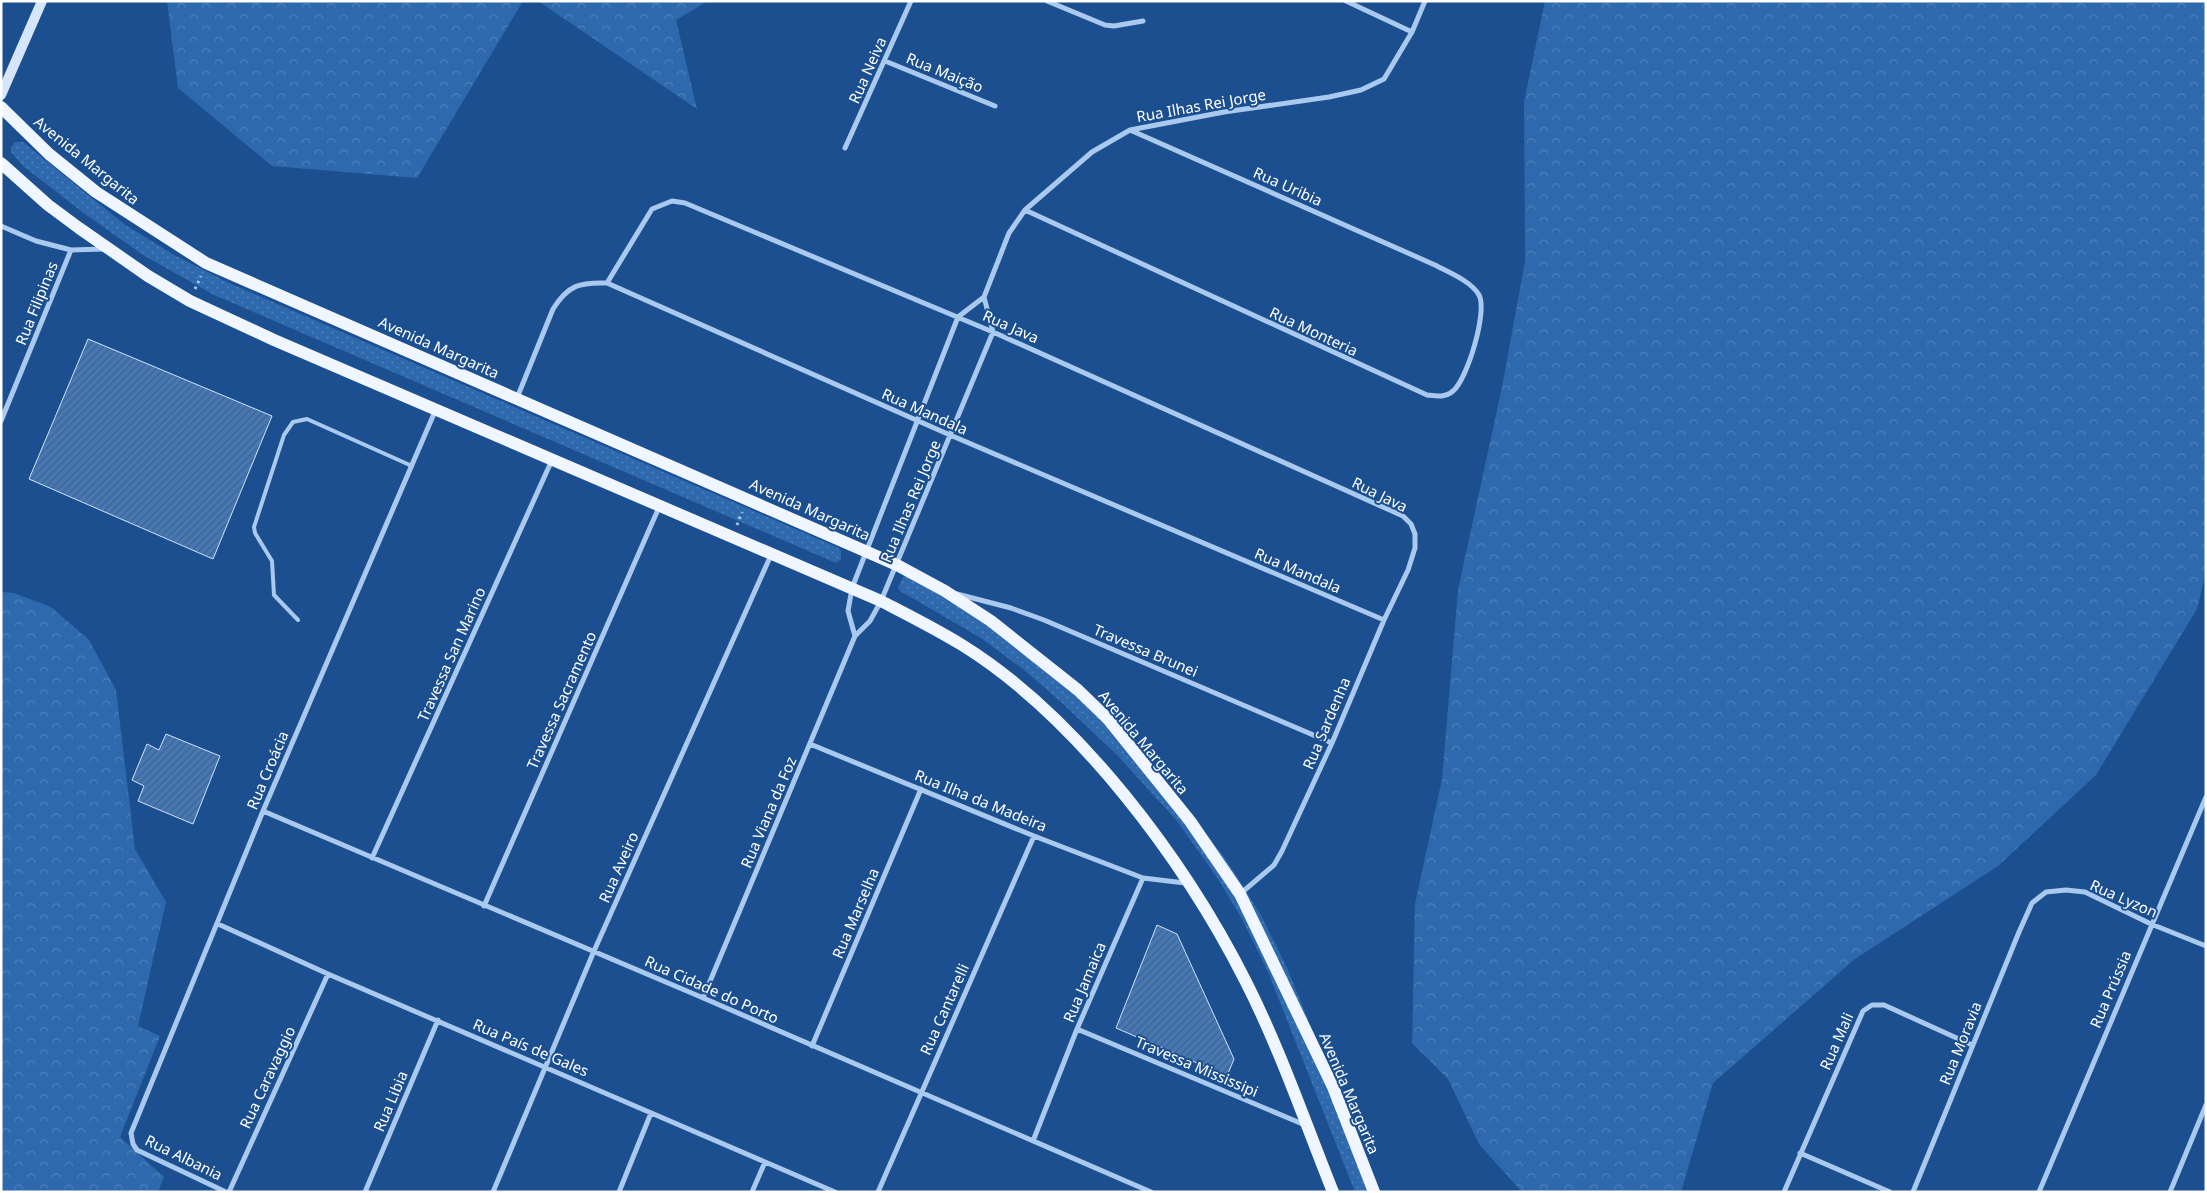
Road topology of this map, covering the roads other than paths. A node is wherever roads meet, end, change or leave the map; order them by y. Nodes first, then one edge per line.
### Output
1 (42, 1) edge
2 (911, 1) edge
3 (1046, 1) edge
4 (1346, 1) edge
5 (1425, 1) edge
6 (1143, 21) dead end
7 (1412, 32) junction
8 (885, 61) junction
9 (1, 95) edge
10 (995, 106) dead end
11 (1, 107) edge
12 (1130, 130) junction
13 (845, 148) dead end
14 (1, 163) edge
15 (1025, 210) junction
16 (1, 226) edge
17 (111, 249) junction
18 (71, 250) junction
19 (1435, 265) joint
20 (607, 283) junction
21 (984, 297) junction
22 (958, 317) junction
23 (993, 332) junction
24 (517, 398) junction
25 (437, 409) junction
26 (1, 421) edge
27 (917, 421) junction
28 (950, 435) junction
29 (553, 460) junction
30 (412, 466) junction
31 (660, 505) junction
32 (1416, 548) joint
33 (866, 552) junction
34 (772, 554) junction
35 (897, 565) junction
36 (852, 588) junction
37 (945, 591) junction
38 (881, 601) junction
39 (298, 620) dead end
40 (1384, 620) junction
41 (855, 636) junction
42 (1332, 743) junction
43 (810, 744) junction
44 (921, 789) junction
45 (2206, 797) edge
46 (263, 811) junction
47 (1034, 836) junction
48 (372, 858) junction
49 (1143, 878) junction
50 (1190, 884) junction
51 (1240, 894) junction
52 (2032, 904) joint
53 (484, 906) junction
54 (218, 924) junction
55 (2151, 924) junction
56 (2206, 946) edge
57 (594, 952) junction
58 (328, 974) junction
59 (703, 998) junction
60 (438, 1020) junction
61 (1078, 1030) junction
62 (1972, 1045) junction
63 (812, 1046) junction
64 (545, 1066) junction
65 (921, 1091) junction
66 (2206, 1105) edge
67 (651, 1113) junction
68 (1307, 1126) junction
69 (1033, 1141) junction
70 (133, 1144) joint
71 (1800, 1153) junction
72 (765, 1162) junction
73 (227, 1192) edge
74 (365, 1192) edge
75 (493, 1192) edge
76 (619, 1192) edge
77 (752, 1192) edge
78 (835, 1192) edge
79 (878, 1192) edge
80 (1151, 1192) edge
81 (1332, 1192) edge
82 (1374, 1192) edge
83 (1784, 1192) edge
84 (1890, 1192) edge
85 (1913, 1192) edge
86 (2038, 1192) edge
87 (2170, 1192) edge

1 - 9 street
2 - 8 street, Rua Neiva
3 - 6 street
4 - 7 street
5 - 7 street, Rua Ilhas Rei Jorge
7 - 12 street, Rua Ilhas Rei Jorge
8 - 10 street, Rua Maição
8 - 13 street, Rua Neiva
11 - 24 main road, Avenida Margarita
12 - 15 street, Rua Ilhas Rei Jorge
12 - 19 street, Rua Uribia
14 - 17 main road
15 - 19 street, Rua Monteria
15 - 21 street, Rua Ilhas Rei Jorge
16 - 18 street
17 - 18 street
17 - 25 main road
18 - 26 street, Rua Filipinas
20 - 22 street, Rua Java
20 - 24 street, Rua Mandala
20 - 27 street, Rua Mandala
21 - 22 street
21 - 23 street
22 - 23 street, Rua Java
22 - 27 street, Rua Ilhas Rei Jorge
23 - 28 street, Rua Ilhas Rei Jorge
23 - 32 street, Rua Java
24 - 33 main road, Avenida Margarita
25 - 29 main road
25 - 30 street, Rua Croácia
27 - 28 street, Rua Mandala
27 - 33 street, Rua Ilhas Rei Jorge
28 - 35 street, Rua Ilhas Rei Jorge
28 - 40 street, Rua Mandala
29 - 31 main road
29 - 48 street, Travessa San Marino
30 - 39 lane
30 - 46 street, Rua Croácia
31 - 34 main road
31 - 53 street, Travessa Sacramento
32 - 40 street, Rua Sardenha
33 - 35 main road, Avenida Margarita
33 - 36 street, Rua Ilhas Rei Jorge
34 - 36 main road
34 - 57 street, Rua Aveiro
35 - 37 main road, Avenida Margarita
35 - 38 street, Rua Ilhas Rei Jorge
36 - 38 main road
36 - 41 street
37 - 42 street, Travessa Brunei
37 - 51 main road, Avenida Margarita
38 - 41 street, Rua Viana da Foz
38 - 50 main road
40 - 42 street, Rua Sardenha
41 - 43 street, Rua Viana da Foz
42 - 51 street, Rua Sardenha
43 - 44 street, Rua Ilha da Madeira
43 - 59 street, Rua Viana da Foz
44 - 47 street, Rua Ilha da Madeira
44 - 63 street, Rua Marselha
45 - 55 street, Rua Prússia
46 - 48 street, Rua Cidade do Porto
46 - 54 street, Rua Croácia
47 - 49 street, Rua Ilha da Madeira
47 - 65 street, Rua Cantarelli
48 - 53 street, Rua Cidade do Porto
49 - 50 street
49 - 61 street, Rua Jamaica
50 - 68 main road
51 - 82 main road, Avenida Margarita
52 - 55 street, Rua Lyzon
52 - 62 street, Rua Moravia
53 - 57 street, Rua Cidade do Porto
54 - 58 street, Rua País de Gales
54 - 70 street, Rua Croácia
55 - 56 street, Rua Lyzon
55 - 86 street, Rua Prússia
57 - 59 street, Rua Cidade do Porto
57 - 64 street, Rua Aveiro
58 - 60 street, Rua País de Gales
58 - 73 street, Rua Caravaggio
59 - 63 street, Rua Cidade do Porto
60 - 64 street, Rua País de Gales
60 - 74 street, Rua Libia
61 - 68 street, Travessa Mississipi
61 - 69 street, Rua Jamaica
62 - 71 street, Rua Mali
62 - 85 street, Rua Moravia
63 - 65 street, Rua Cidade do Porto
64 - 67 street, Rua País de Gales
64 - 75 street, Rua Aveiro
65 - 69 street, Rua Cidade do Porto
65 - 79 street, Rua Cantarelli
66 - 87 street
67 - 72 street, Rua País de Gales
67 - 76 street
68 - 81 main road
69 - 80 street, Rua Cidade do Porto
70 - 73 street, Rua Albania
71 - 83 street, Rua Mali
71 - 84 street
72 - 77 street
72 - 78 street, Rua País de Gales

